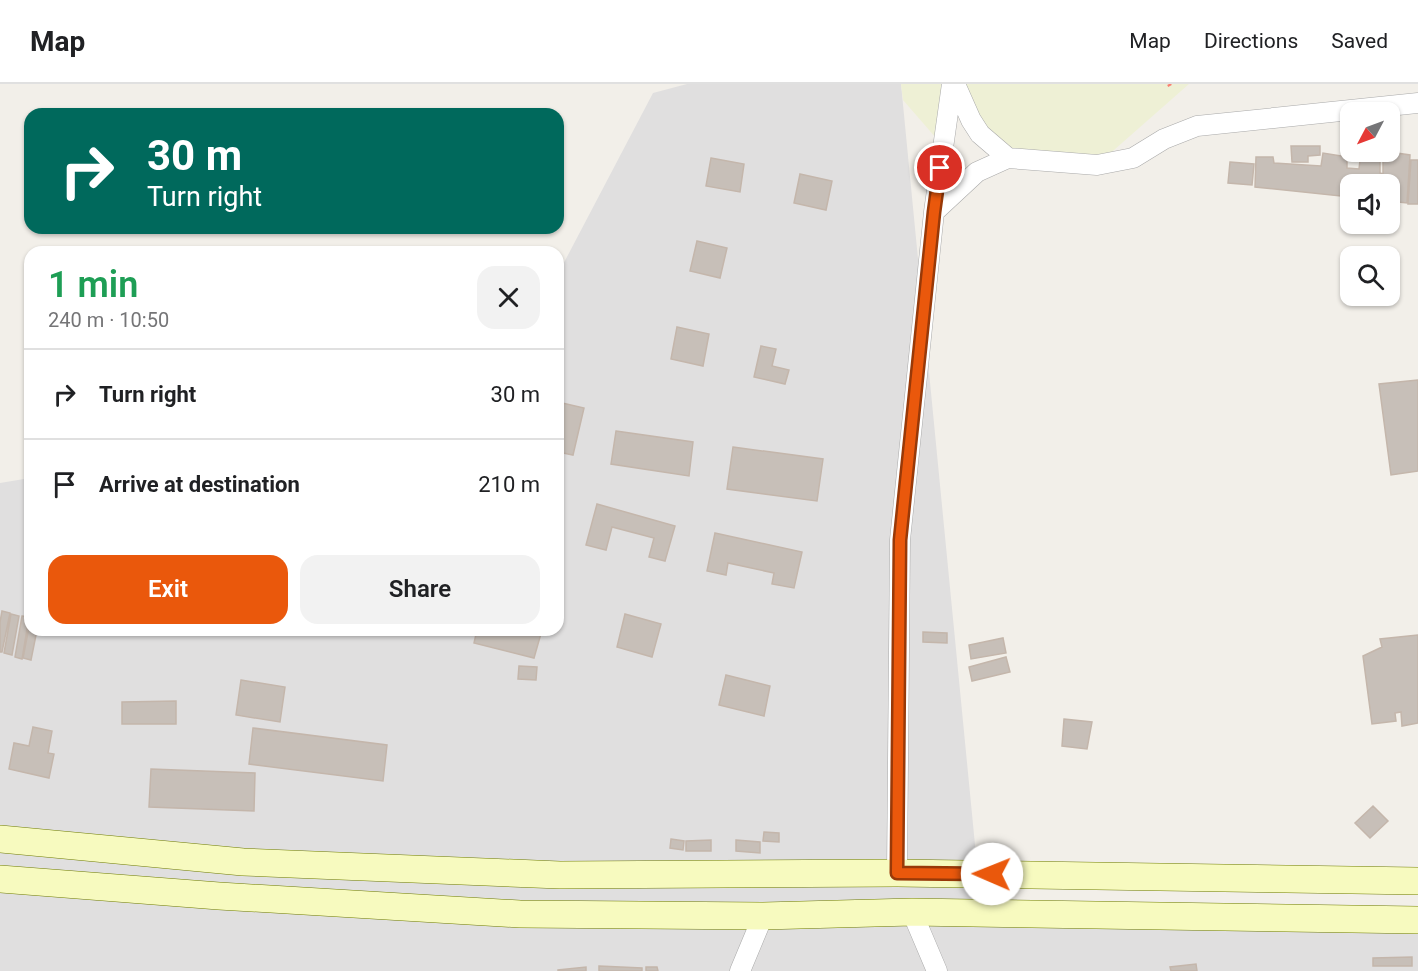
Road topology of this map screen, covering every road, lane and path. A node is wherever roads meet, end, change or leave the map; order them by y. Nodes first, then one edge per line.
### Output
1 (953, 84) edge
2 (1418, 103) edge
3 (1008, 158) junction
4 (934, 212) junction
5 (0, 839) edge
6 (897, 873) junction
7 (0, 879) edge
8 (1418, 880) edge
9 (912, 912) junction
10 (763, 916) junction
11 (1418, 920) edge
12 (740, 971) edge
13 (937, 971) edge

1 - 3 street
1 - 4 street
2 - 3 street
3 - 4 street
4 - 6 street
5 - 6 main road
6 - 8 main road
7 - 10 main road
9 - 10 main road
9 - 11 main road
9 - 13 street
10 - 12 street

